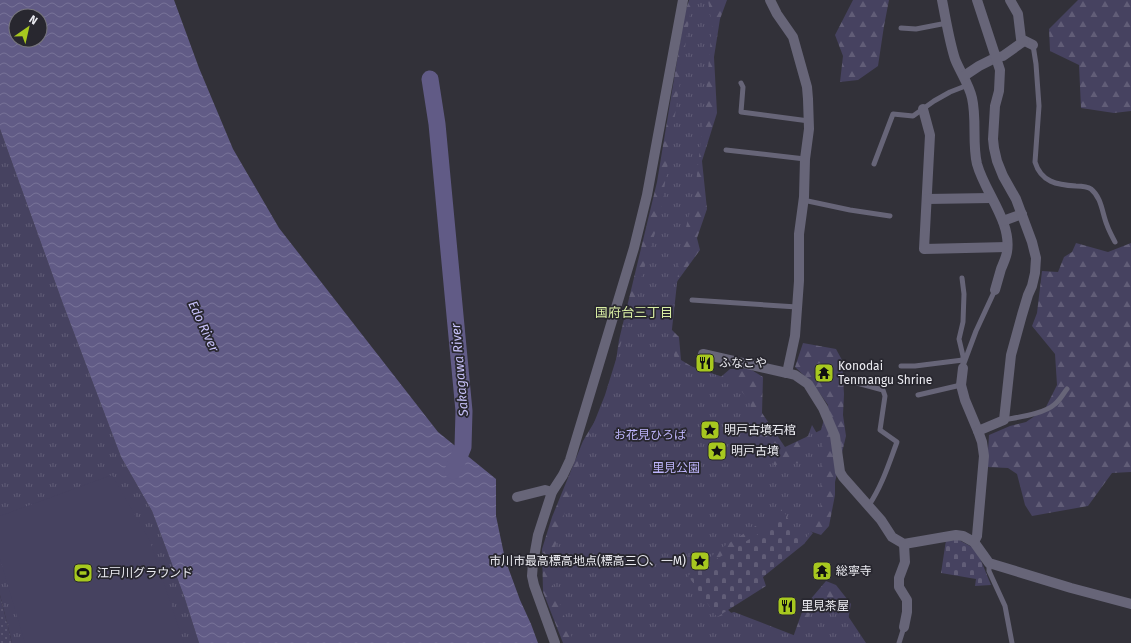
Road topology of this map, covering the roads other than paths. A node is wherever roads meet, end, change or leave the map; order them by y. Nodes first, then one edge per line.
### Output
1 (683, 0) edge
2 (770, 0) edge
3 (942, 0) edge
4 (977, 0) edge
5 (1010, 0) edge
6 (946, 23) junction
7 (901, 28) dead end
8 (1029, 43) junction
9 (995, 58) junction
10 (966, 81) junction
11 (741, 83) dead end
12 (923, 109) junction
13 (809, 121) junction
14 (726, 150) dead end
15 (805, 159) junction
16 (874, 164) dead end
17 (991, 198) junction
18 (927, 199) junction
19 (803, 200) junction
20 (1022, 214) junction
21 (890, 216) dead end
22 (1003, 221) junction
23 (1115, 242) dead end
24 (1007, 247) junction
25 (962, 278) dead end
26 (995, 290) joint
27 (692, 300) dead end
28 (797, 307) junction
29 (703, 354) dead end
30 (963, 364) junction
31 (901, 366) dead end
32 (787, 373) junction
33 (857, 384) dead end
34 (961, 385) junction
35 (1067, 389) dead end
36 (918, 395) dead end
37 (1004, 420) junction
38 (978, 431) junction
39 (552, 492) junction
40 (517, 497) dead end
41 (869, 506) junction
42 (974, 542) junction
43 (904, 544) junction
44 (989, 563) junction
45 (1131, 604) edge
46 (904, 627) joint
47 (555, 643) edge
48 (899, 643) edge
49 (1012, 643) edge

1 - 39 street
2 - 13 street
3 - 6 street
4 - 9 street
5 - 8 street
6 - 7 lane
6 - 10 street
8 - 9 street
8 - 23 lane
9 - 10 street
9 - 20 street
10 - 12 lane
10 - 17 street
11 - 13 lane
12 - 16 lane
12 - 18 street
13 - 15 street
14 - 15 lane
15 - 19 street
17 - 18 street
17 - 22 street
18 - 24 street
19 - 21 lane
19 - 28 street
20 - 22 street
20 - 37 street
22 - 24 street
24 - 26 street
25 - 30 lane
26 - 30 lane
27 - 28 lane
28 - 32 street
29 - 32 street
30 - 31 lane
30 - 34 street
32 - 41 street
33 - 41 lane
34 - 36 lane
34 - 38 street
35 - 37 lane
37 - 38 street
38 - 42 street
39 - 40 street
39 - 47 street
41 - 43 street
42 - 43 street
42 - 44 street
43 - 46 street
44 - 45 street
44 - 49 lane
46 - 48 lane

